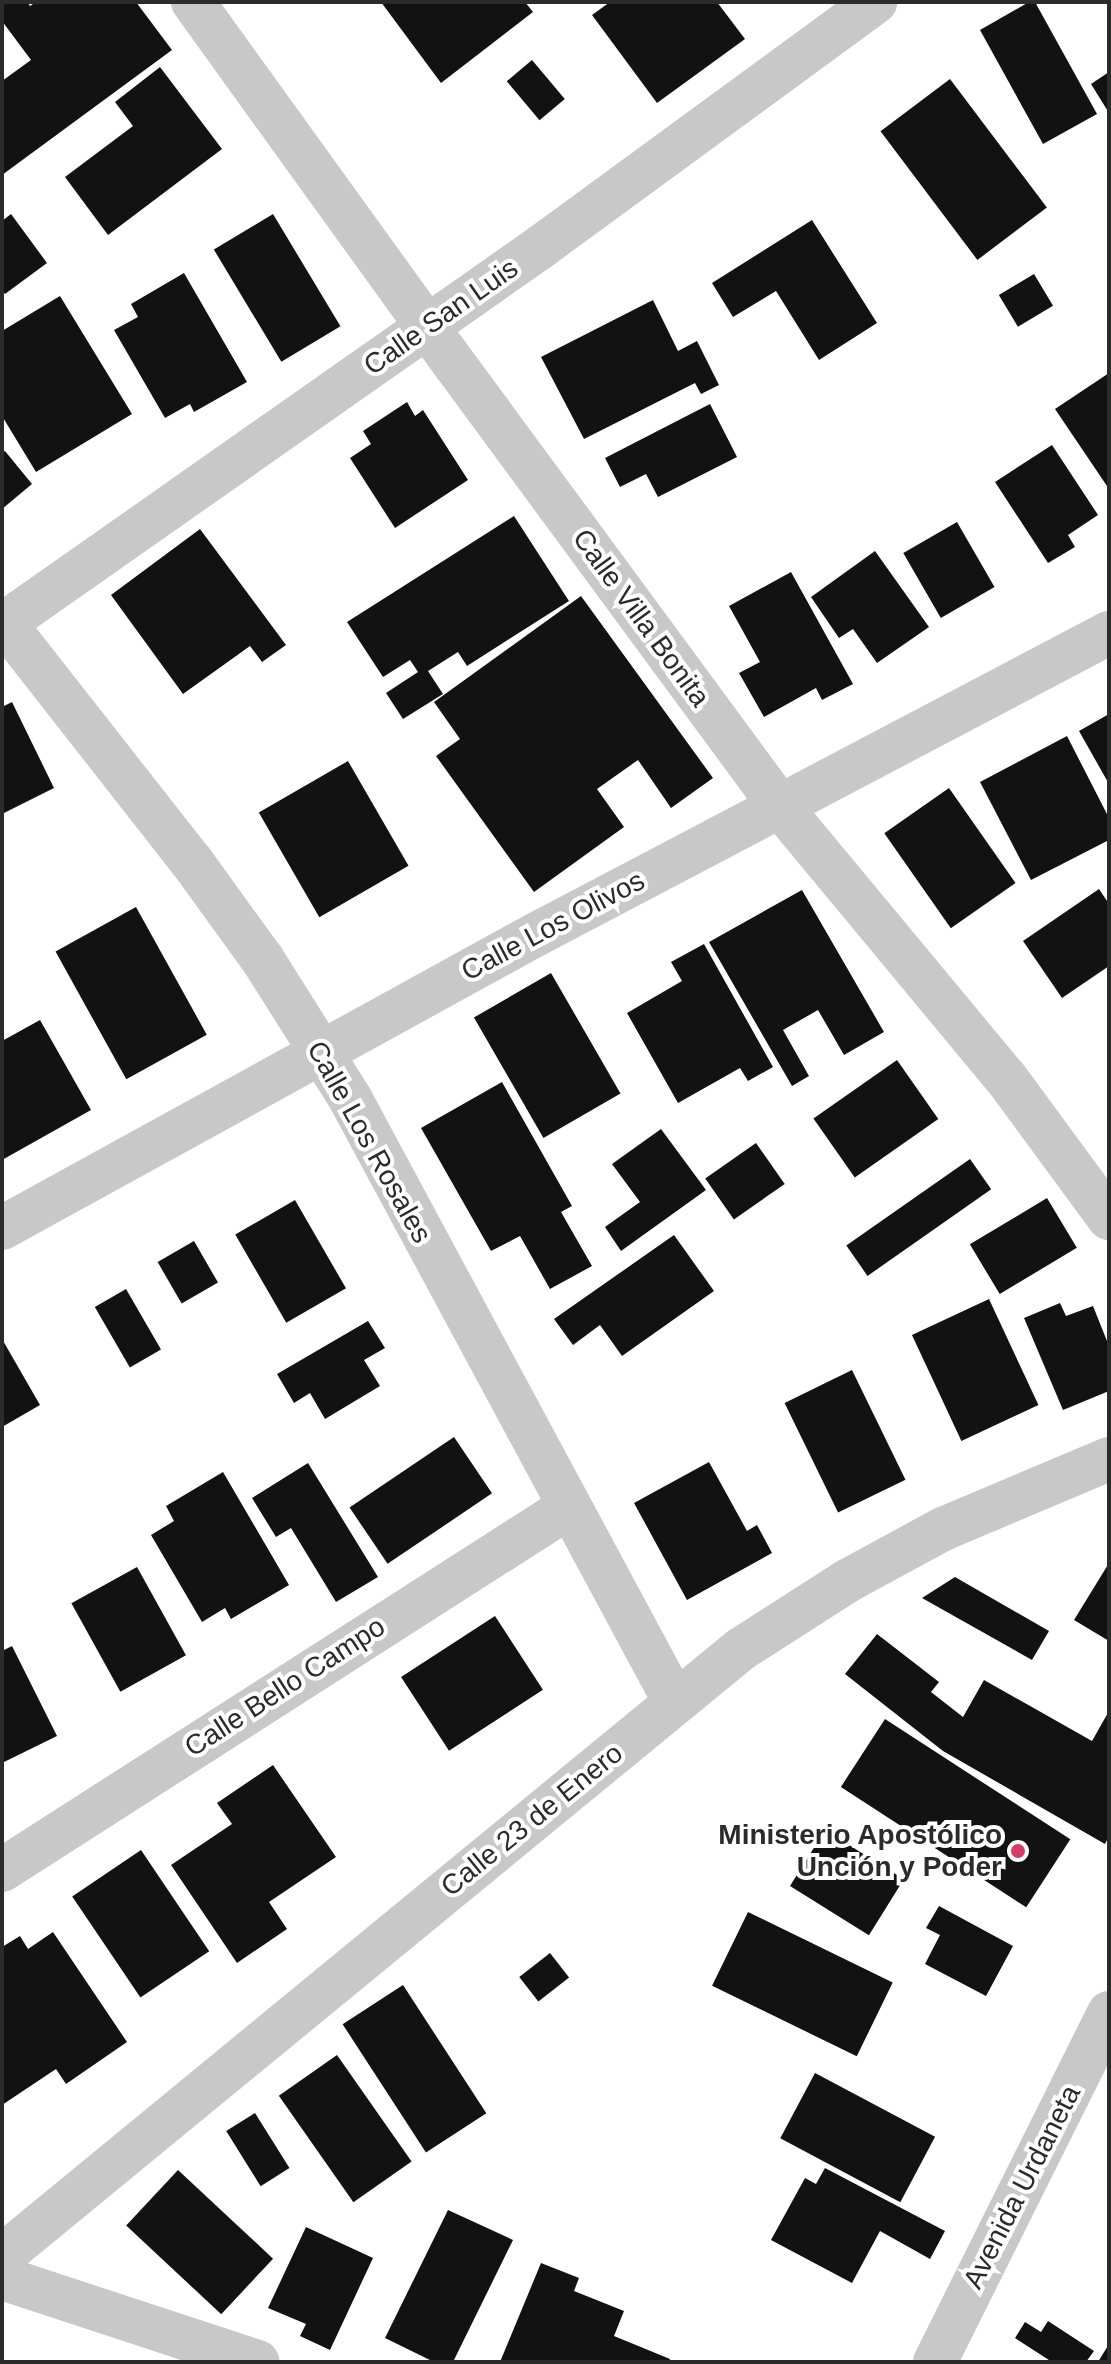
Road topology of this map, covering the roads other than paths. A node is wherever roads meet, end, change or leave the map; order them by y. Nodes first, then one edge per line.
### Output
1 (193, 2) edge
2 (875, 2) edge
3 (427, 327) junction
4 (3, 623) edge
5 (1109, 633) edge
6 (779, 805) junction
7 (321, 1053) junction
8 (1109, 1218) edge
9 (2, 1228) edge
10 (1109, 1459) edge
11 (569, 1507) junction
12 (675, 1702) junction
13 (2, 1870) edge
14 (1109, 2013) edge
15 (2, 2256) edge
16 (2, 2278) edge
17 (258, 2362) edge
18 (935, 2362) edge

1 - 3 street, Calle Villa Bonita
2 - 3 street, Calle San Luis
3 - 4 street, Calle San Luis
3 - 6 street, Calle Villa Bonita
4 - 7 street, Calle Los Rosales
5 - 6 street, Calle Los Olivos
6 - 7 street, Calle Los Olivos
6 - 8 street, Calle Villa Bonita
7 - 9 street, Calle Los Olivos
7 - 11 street, Calle Los Rosales
10 - 12 street, Calle 23 de Enero
11 - 12 street, Calle Los Rosales
11 - 13 street, Calle Bello Campo
12 - 15 street, Calle 23 de Enero
14 - 18 street, Avenida Urdaneta
16 - 17 street

